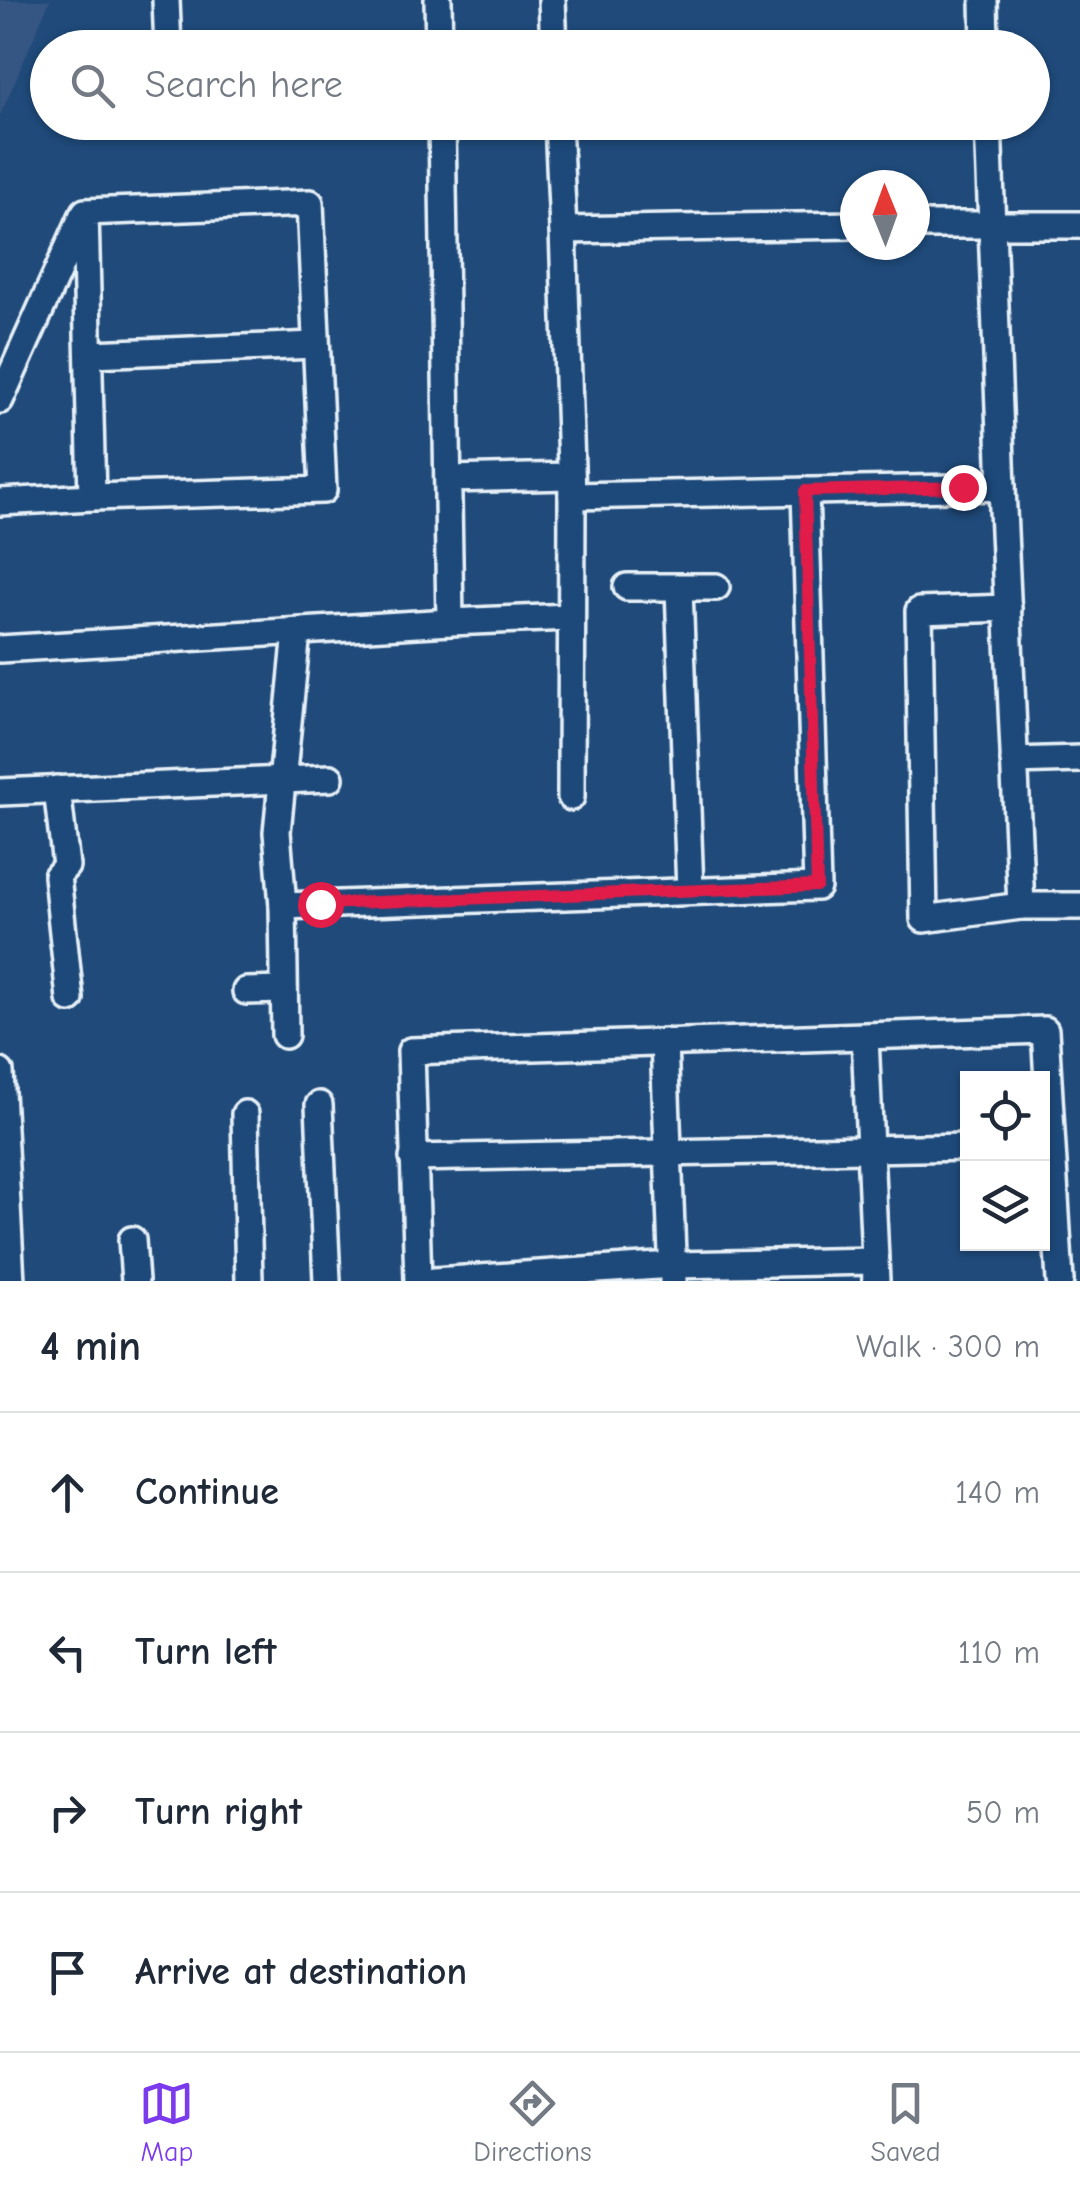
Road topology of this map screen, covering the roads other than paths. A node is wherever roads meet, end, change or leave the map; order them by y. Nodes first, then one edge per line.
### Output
1 (166, 0) edge
2 (438, 0) edge
3 (552, 0) edge
4 (984, 0) edge
5 (167, 30) edge
6 (439, 30) edge
7 (553, 30) edge
8 (985, 30) edge
9 (442, 140) edge
10 (559, 140) edge
11 (989, 140) edge
12 (85, 212) junction
13 (840, 225) edge
14 (930, 225) edge
15 (993, 225) junction
16 (1080, 225) edge
17 (562, 230) junction
18 (316, 345) junction
19 (91, 354) junction
20 (0, 400) edge
21 (449, 480) junction
22 (571, 486) junction
23 (1002, 486) junction
24 (805, 491) junction
25 (92, 497) junction
26 (0, 502) edge
27 (626, 587) dead end
28 (716, 587) dead end
29 (679, 588) junction
30 (1008, 608) junction
31 (570, 616) junction
32 (450, 622) junction
33 (297, 632) junction
34 (0, 649) edge
35 (1080, 759) edge
36 (1014, 761) junction
37 (330, 778) dead end
38 (282, 780) junction
39 (57, 789) junction
40 (0, 792) edge
41 (572, 797) dead end
42 (690, 891) junction
43 (283, 906) junction
44 (1020, 906) junction
45 (1080, 906) edge
46 (284, 990) junction
47 (246, 991) dead end
48 (70, 999) dead end
49 (285, 1035) dead end
50 (865, 1037) junction
51 (664, 1042) junction
52 (1046, 1071) edge
53 (0, 1072) edge
54 (319, 1104) dead end
55 (245, 1114) dead end
56 (960, 1147) edge
57 (869, 1148) junction
58 (666, 1154) junction
59 (413, 1158) junction
60 (1048, 1161) edge
61 (132, 1240) dead end
62 (875, 1271) edge
63 (673, 1273) edge
64 (11, 1281) edge
65 (135, 1281) edge
66 (250, 1281) edge
67 (327, 1281) edge
68 (418, 1281) edge
69 (434, 1281) edge
70 (1060, 1281) edge

1 - 5 street
2 - 6 street
3 - 7 street
4 - 8 street
9 - 21 street
10 - 17 street
11 - 15 street
12 - 18 street
12 - 19 street
12 - 20 street
13 - 17 street
14 - 15 street
15 - 16 street
15 - 23 street
17 - 22 street
18 - 19 street
18 - 25 street
19 - 25 street
21 - 22 street
21 - 32 street
22 - 24 street
22 - 31 street
23 - 24 street
23 - 30 street
24 - 42 street
25 - 26 street
27 - 29 street
28 - 29 street
29 - 42 street
30 - 36 street
30 - 44 street
31 - 32 street
31 - 41 street
32 - 33 street
33 - 34 street
33 - 38 street
35 - 36 street
36 - 44 street
37 - 38 street
38 - 39 street
38 - 43 street
39 - 40 street
39 - 48 street
42 - 43 street
43 - 46 street
44 - 45 street
46 - 47 street
46 - 49 street
50 - 51 street
50 - 52 street
50 - 57 street
51 - 58 street
51 - 59 street
53 - 64 street
54 - 67 street
55 - 66 street
56 - 57 street
57 - 58 street
57 - 62 street
58 - 59 street
58 - 63 street
59 - 68 street
60 - 70 street
61 - 65 street
62 - 63 street
63 - 69 street

